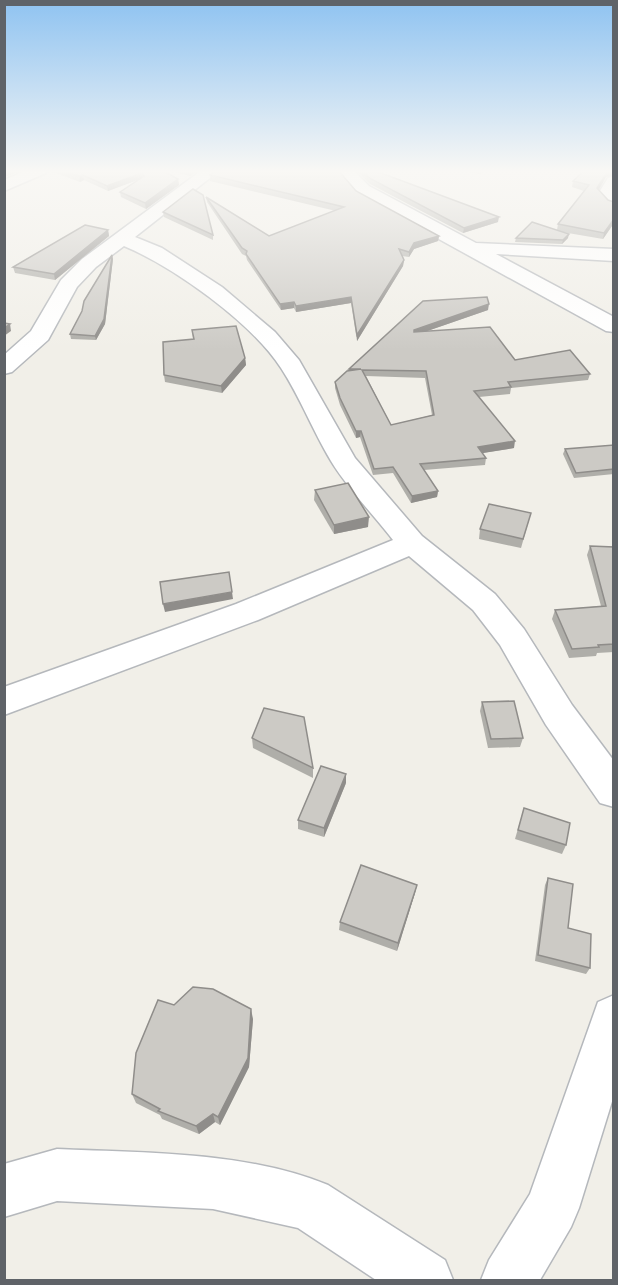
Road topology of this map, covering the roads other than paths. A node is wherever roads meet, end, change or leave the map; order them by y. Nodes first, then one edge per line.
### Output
1 (136, 230) edge
2 (436, 230) edge
3 (124, 239) junction
4 (469, 248) junction
5 (614, 255) edge
6 (614, 326) edge
7 (4, 367) edge
8 (412, 543) junction
9 (4, 701) edge
10 (614, 791) edge
11 (614, 1018) edge
12 (4, 1191) edge
13 (425, 1281) edge
14 (510, 1281) edge

1 - 3 street
2 - 4 street
3 - 7 street
3 - 8 street
4 - 5 street
4 - 6 street
8 - 9 street
8 - 10 street
11 - 14 street
12 - 13 street

